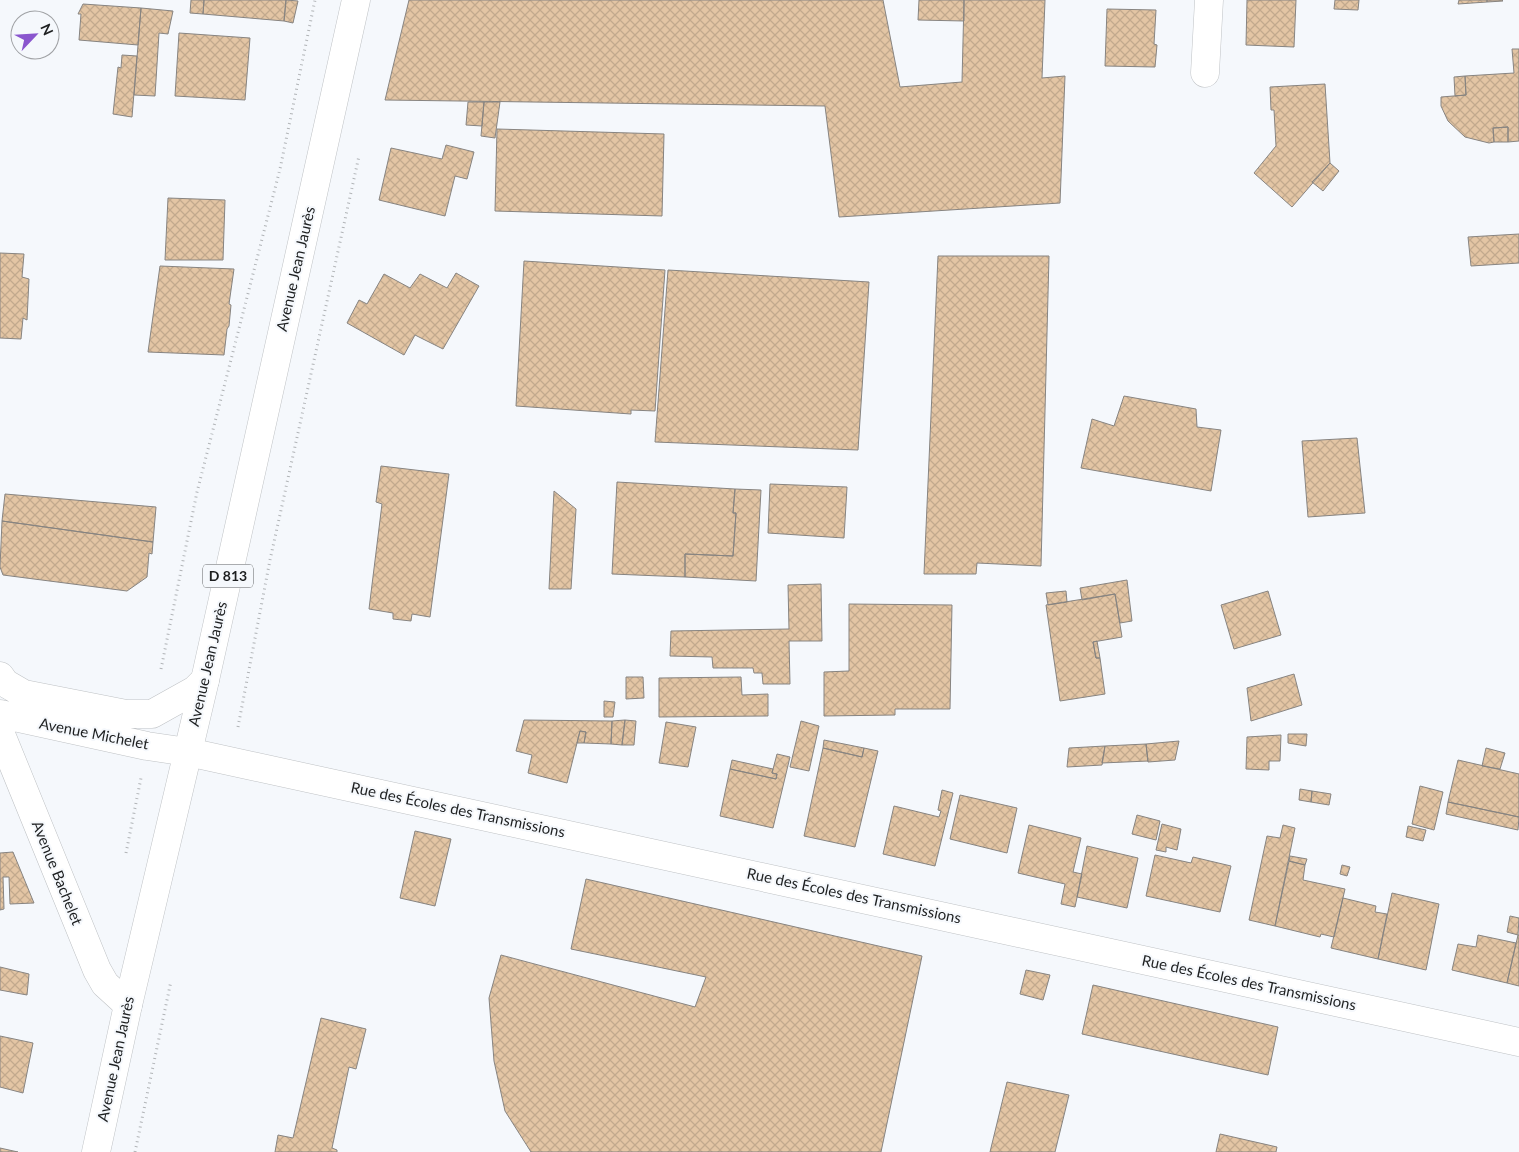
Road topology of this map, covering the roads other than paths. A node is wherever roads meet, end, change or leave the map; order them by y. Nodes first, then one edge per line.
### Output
1 (356, 0) edge
2 (1209, 0) edge
3 (1205, 73) dead end
4 (0, 676) edge
5 (205, 680) junction
6 (0, 714) edge
7 (0, 732) edge
8 (188, 752) junction
9 (128, 1005) junction
10 (1519, 1042) edge
11 (96, 1152) edge

1 - 5 street, Avenue Jean Jaurès / D 813
2 - 3 street
4 - 5 street
5 - 8 street, Avenue Jean Jaurès / D 813
6 - 8 street, Avenue Michelet
7 - 9 street, Avenue Bachelet
8 - 9 street, Avenue Jean Jaurès / D 813
8 - 10 street, Rue des Écoles des Transmissions
9 - 11 street, Avenue Jean Jaurès / D 813

